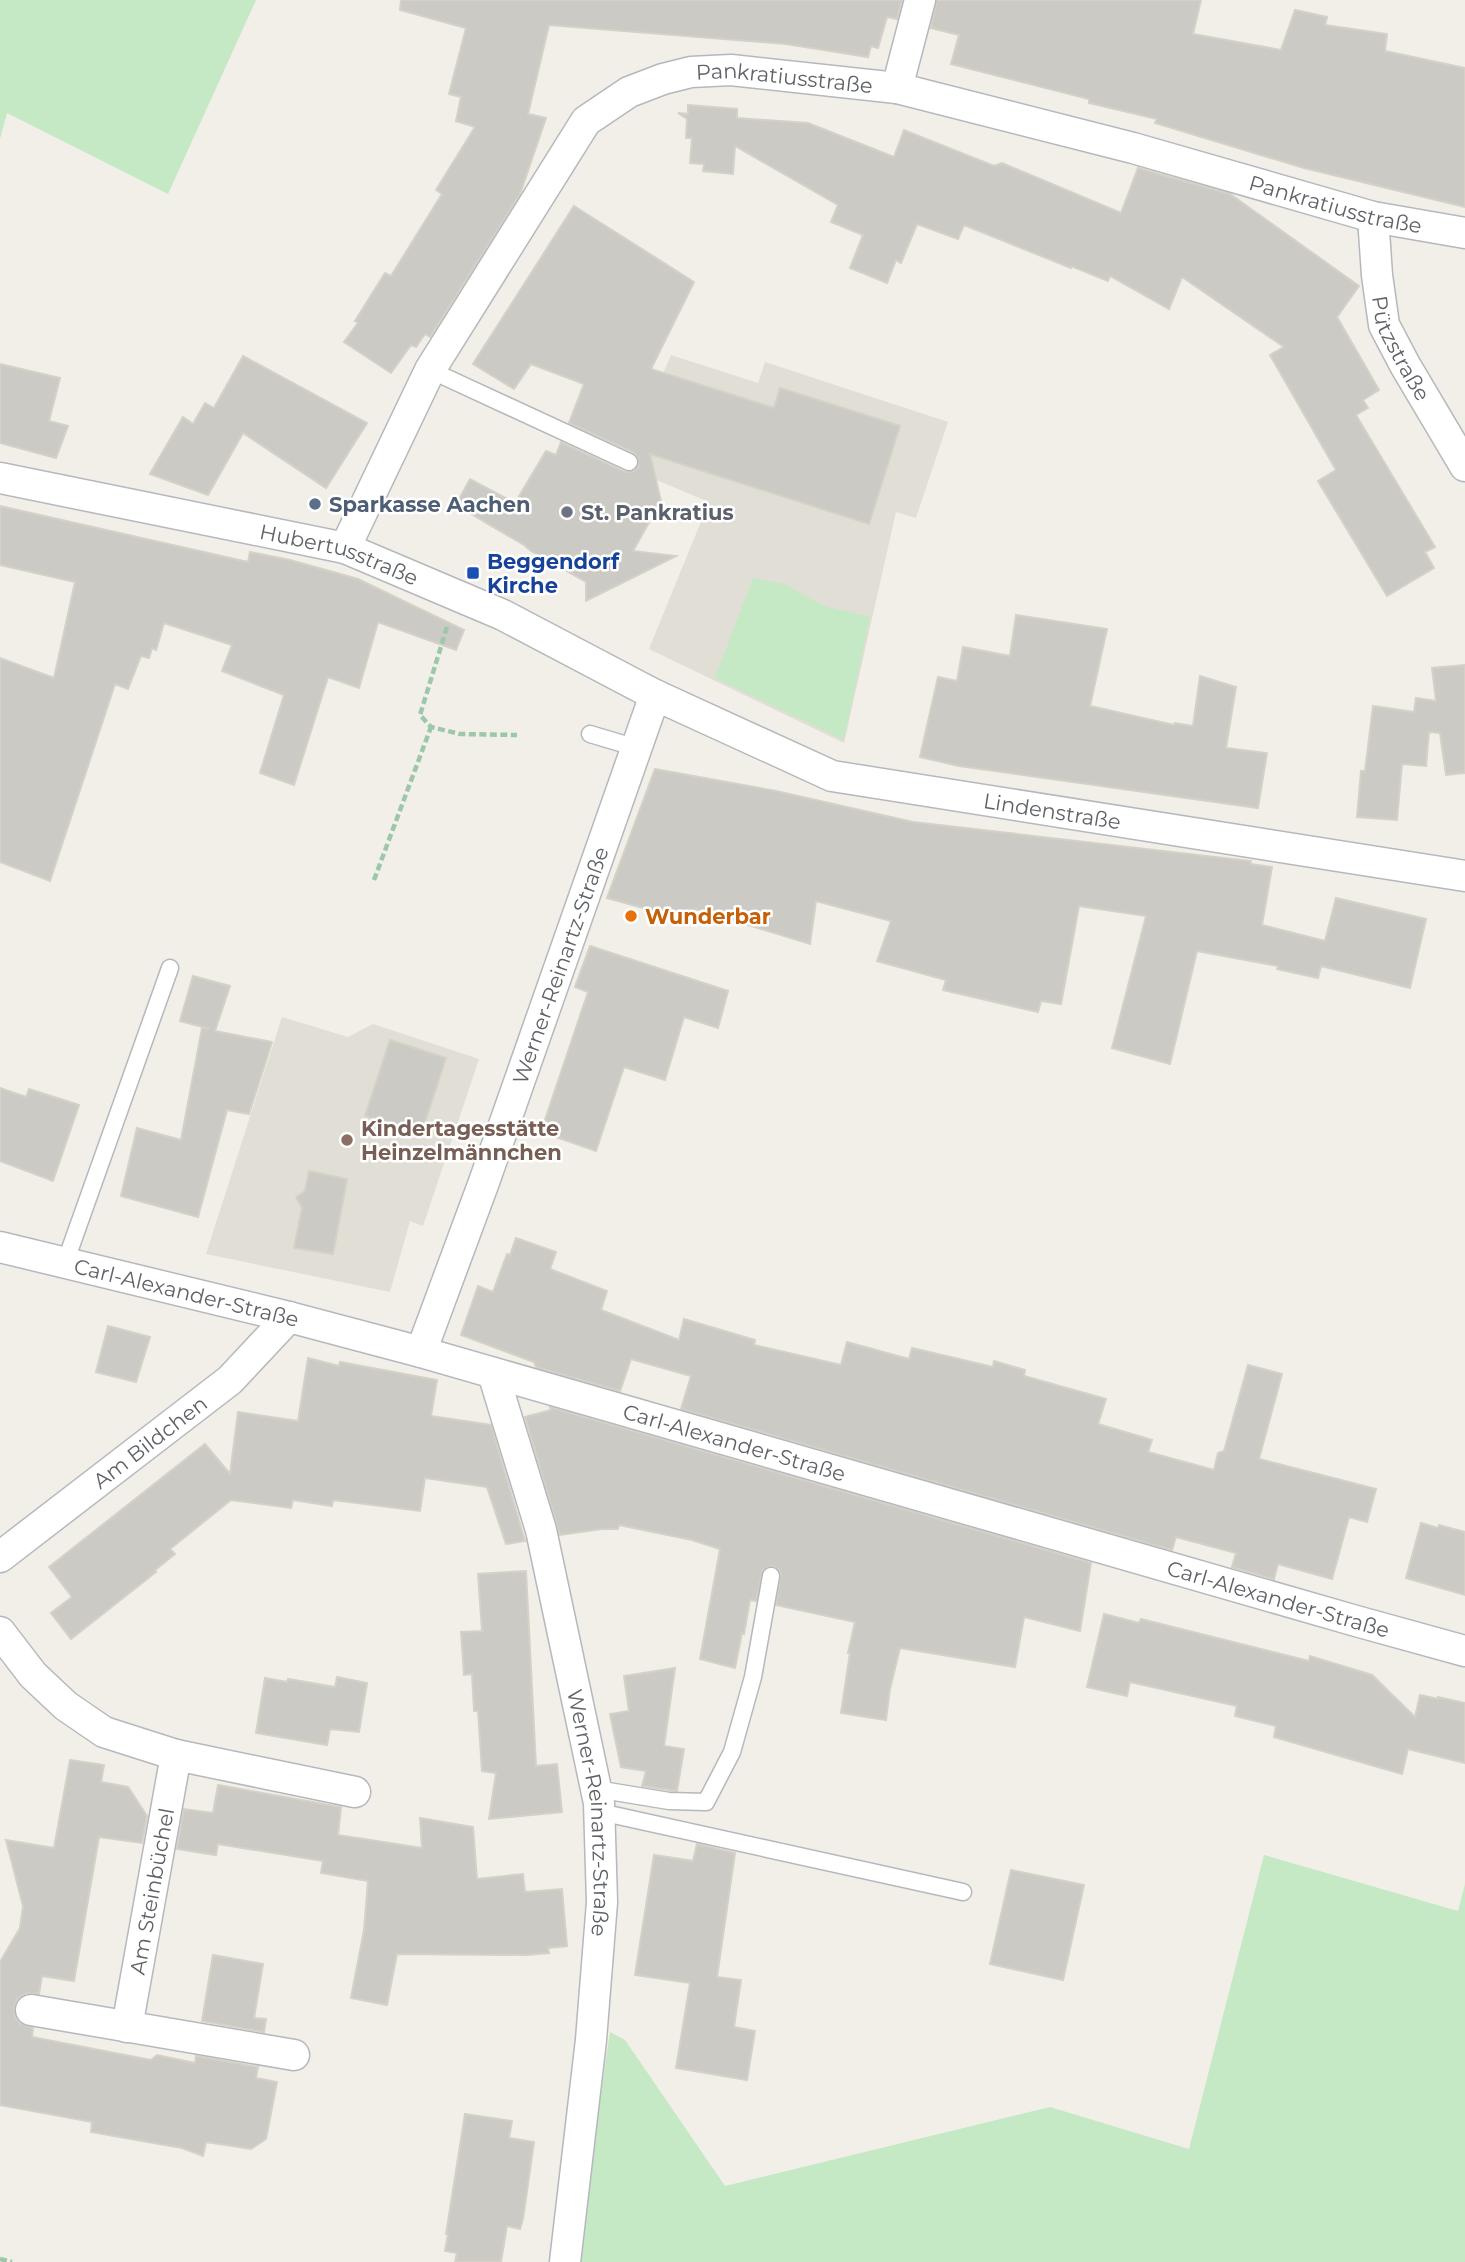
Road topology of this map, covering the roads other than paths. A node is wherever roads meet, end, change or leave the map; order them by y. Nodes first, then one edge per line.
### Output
1 (920, 0) edge
2 (897, 88) junction
3 (1373, 217) junction
4 (1465, 233) edge
5 (430, 370) junction
6 (629, 462) dead end
7 (1465, 466) edge
8 (0, 478) edge
9 (345, 548) junction
10 (655, 695) junction
11 (590, 734) dead end
12 (637, 748) junction
13 (1465, 876) edge
14 (170, 968) dead end
15 (0, 1247) edge
16 (65, 1263) junction
17 (289, 1317) junction
18 (421, 1352) junction
19 (493, 1373) junction
20 (0, 1557) edge
21 (771, 1576) dead end
22 (0, 1632) edge
23 (1465, 1651) edge
24 (176, 1755) junction
25 (355, 1792) dead end
26 (598, 1801) junction
27 (963, 1892) dead end
28 (31, 2010) dead end
29 (127, 2027) junction
30 (294, 2055) dead end
31 (565, 2262) edge

1 - 2 street
2 - 3 street, Pankratiusstraße
2 - 5 street, Pankratiusstraße
3 - 4 street, Pankratiusstraße
3 - 7 street, Pützstraße
5 - 6 lane
5 - 9 street, Pankratiusstraße
8 - 9 street, Hubertusstraße
9 - 10 street, Hubertusstraße
10 - 12 street, Werner-Reinartz-Straße
10 - 13 street, Lindenstraße
11 - 12 lane
12 - 18 street, Werner-Reinartz-Straße
14 - 16 lane
15 - 16 street, Carl-Alexander-Straße
16 - 17 street, Carl-Alexander-Straße
17 - 18 street, Carl-Alexander-Straße
17 - 20 street, Am Bildchen
18 - 19 street, Carl-Alexander-Straße
19 - 23 street, Carl-Alexander-Straße
19 - 26 street, Werner-Reinartz-Straße
21 - 26 lane
22 - 24 street
24 - 25 street
24 - 29 street, Am Steinbüchel
26 - 27 lane
26 - 31 street, Werner-Reinartz-Straße
28 - 29 street
29 - 30 street

